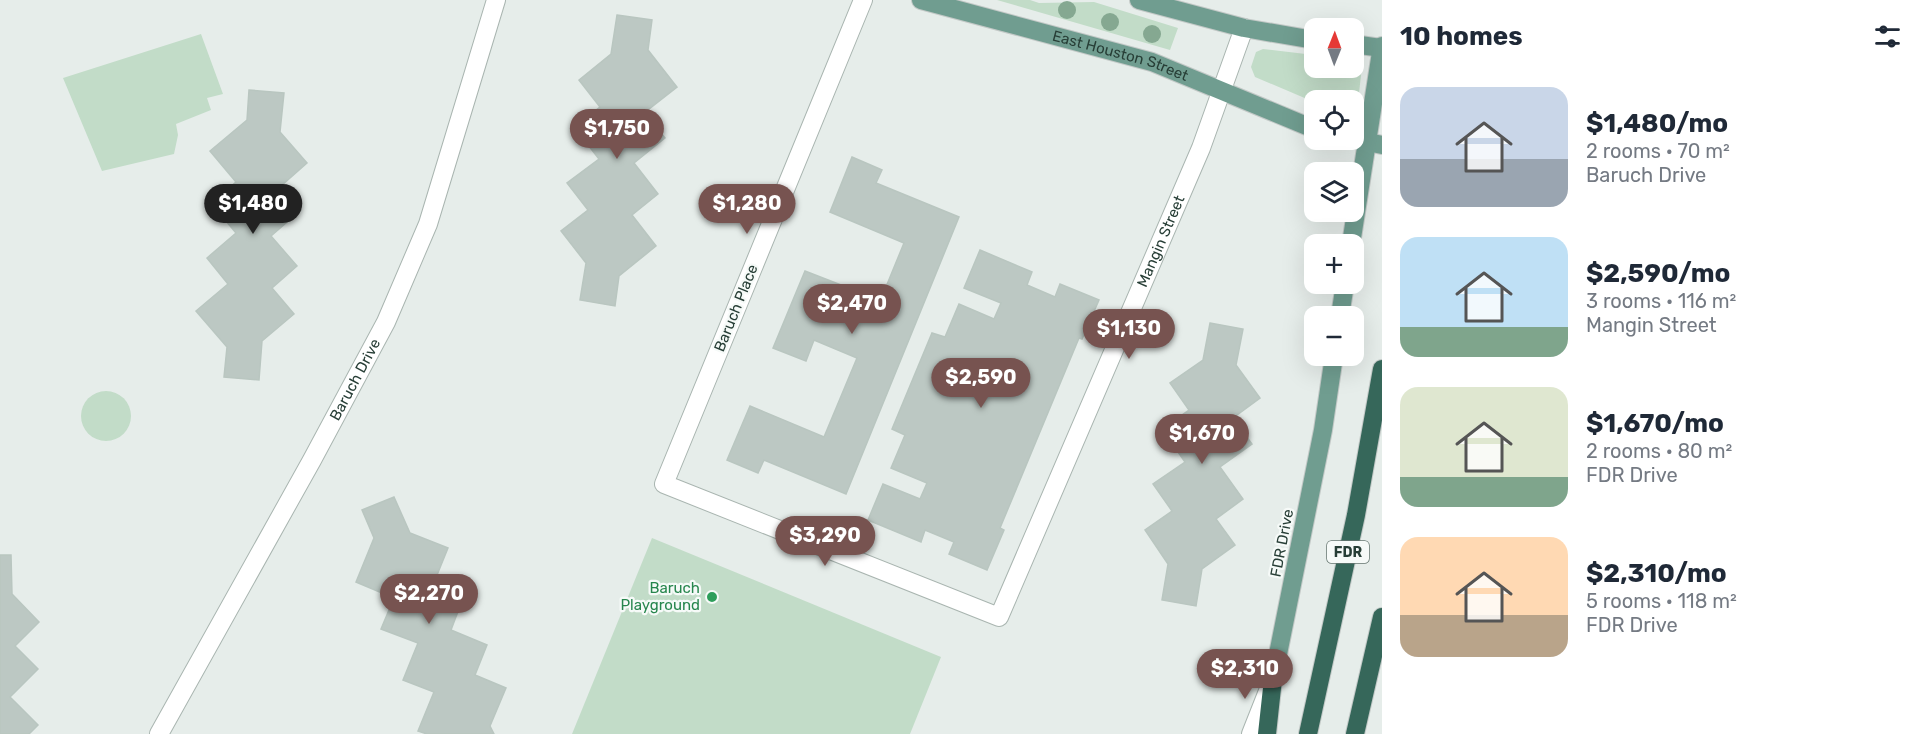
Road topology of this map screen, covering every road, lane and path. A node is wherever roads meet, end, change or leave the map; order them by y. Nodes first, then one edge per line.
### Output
1 (496, 0) edge
2 (863, 0) edge
3 (921, 0) edge
4 (1139, 0) edge
5 (1244, 28) junction
6 (1304, 38) edge
7 (1364, 45) edge
8 (1382, 47) edge
9 (1222, 89) junction
10 (1304, 125) edge
11 (1368, 142) edge
12 (1353, 234) edge
13 (1332, 366) edge
14 (1382, 369) edge
15 (999, 617) joint
16 (1382, 617) edge
17 (1273, 679) junction
18 (159, 734) edge
19 (1251, 734) edge
20 (1267, 734) edge
21 (1308, 734) edge
22 (1355, 734) edge

1 - 18 street, Baruch Drive
2 - 15 street, Baruch Place
3 - 9 main road, East Houston Street
4 - 5 main road
5 - 6 main road
5 - 9 street, Mangin Street
7 - 8 main road
8 - 11 main road
9 - 10 main road, East Houston Street
9 - 15 street, Mangin Street
11 - 12 main road
13 - 17 main road, FDR Drive
14 - 21 highway, FDR
16 - 22 highway
17 - 19 street, FDR Drive
17 - 20 highway

